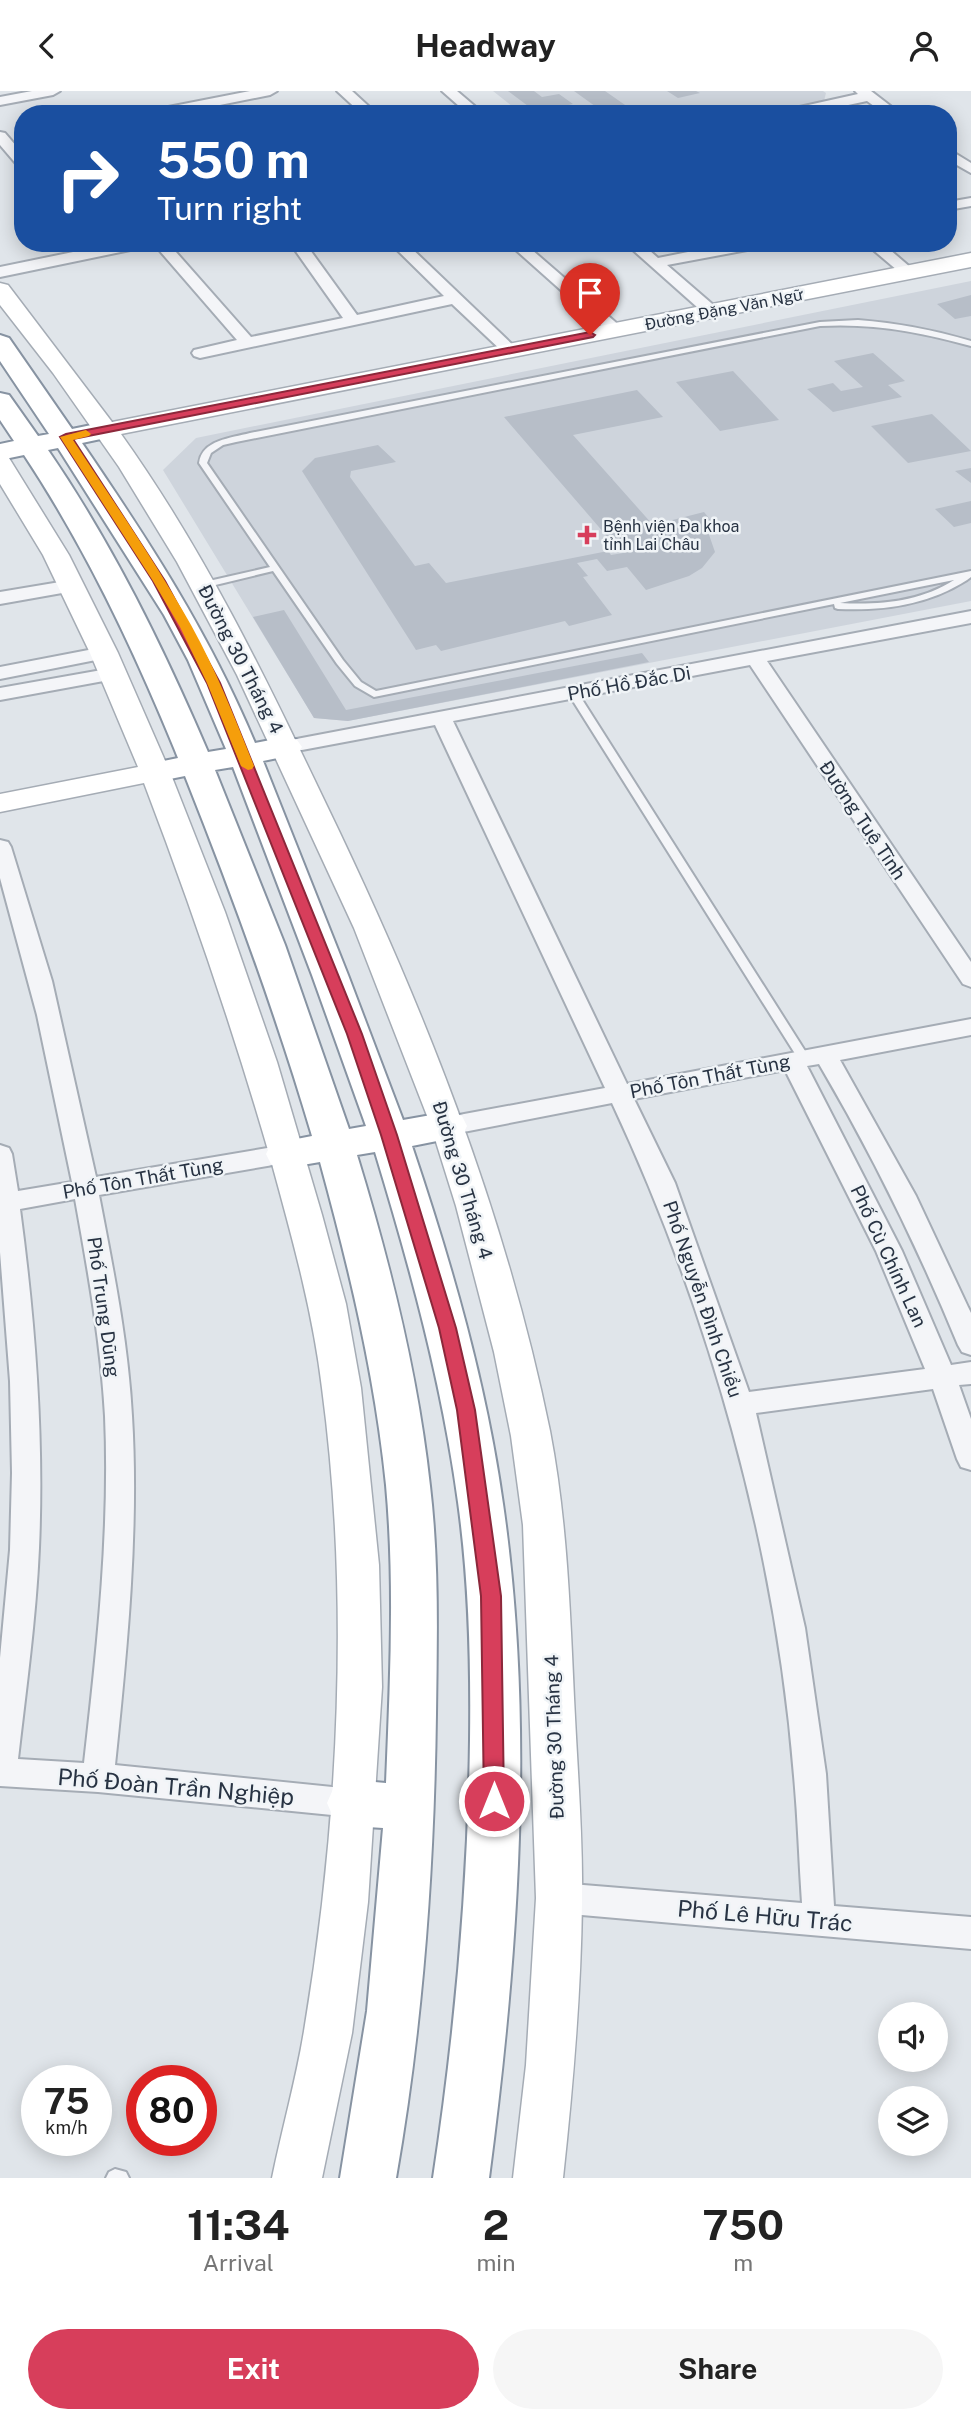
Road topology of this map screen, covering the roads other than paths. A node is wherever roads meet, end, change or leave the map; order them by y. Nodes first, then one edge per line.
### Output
1 (5, 91) edge
2 (53, 91) edge
3 (270, 91) edge
4 (344, 91) edge
5 (449, 91) edge
6 (865, 93) edge
7 (0, 94) edge
8 (0, 101) edge
9 (216, 105) edge
10 (360, 105) edge
11 (466, 105) edge
12 (820, 105) edge
13 (882, 105) edge
14 (78, 252) edge
15 (168, 252) edge
16 (304, 252) edge
17 (407, 252) edge
18 (525, 252) edge
19 (642, 252) edge
20 (711, 252) edge
21 (883, 252) edge
22 (971, 260) edge
23 (655, 263) junction
24 (0, 272) edge
25 (909, 273) junction
26 (0, 290) edge
27 (456, 298) junction
28 (712, 312) junction
29 (353, 321) junction
30 (615, 330) junction
31 (0, 343) edge
32 (248, 343) junction
33 (970, 344) edge
34 (510, 350) junction
35 (200, 353) dead end
36 (0, 401) edge
37 (106, 430) junction
38 (18, 461) edge
39 (276, 568) junction
40 (971, 574) edge
41 (72, 586) junction
42 (203, 586) junction
43 (0, 598) edge
44 (971, 617) edge
45 (756, 659) junction
46 (108, 664) junction
47 (0, 673) edge
48 (573, 693) junction
49 (0, 694) edge
50 (442, 719) junction
51 (286, 747) junction
52 (243, 755) junction
53 (197, 764) junction
54 (155, 772) junction
55 (0, 803) edge
56 (0, 847) edge
57 (971, 979) edge
58 (971, 1027) edge
59 (806, 1057) junction
60 (622, 1094) junction
61 (448, 1126) junction
62 (389, 1135) junction
63 (335, 1144) junction
64 (0, 1154) edge
65 (285, 1154) junction
66 (86, 1188) junction
67 (4, 1203) edge
68 (971, 1345) edge
69 (971, 1373) edge
70 (942, 1376) junction
71 (740, 1404) junction
72 (971, 1459) edge
73 (0, 1772) edge
74 (99, 1778) junction
75 (352, 1803) junction
76 (410, 1807) junction
77 (559, 1898) junction
78 (819, 1921) junction
79 (971, 1933) edge
80 (298, 2178) edge
81 (368, 2178) edge
82 (461, 2178) edge
83 (538, 2178) edge

1 - 7 street
2 - 8 street
3 - 9 street
4 - 10 street
5 - 11 street
6 - 12 street
6 - 13 street
14 - 24 street
15 - 32 street
16 - 29 street
17 - 27 street
18 - 30 street
19 - 23 street
20 - 23 street
21 - 25 street
22 - 25 street, Đường Đặng Văn Ngữ
23 - 28 street
25 - 28 street, Đường Đặng Văn Ngữ
26 - 37 street, Đường 30 Tháng 4
27 - 29 street
27 - 34 street
28 - 30 street, Đường Đặng Văn Ngữ
29 - 32 street
30 - 34 street, Đường Đặng Văn Ngữ
31 - 38 highway, Đường 30 Tháng 4
32 - 35 street
33 - 39 lane
34 - 37 street, Đường Đặng Văn Ngữ
36 - 38 highway, Đường 30 Tháng 4
37 - 38 highway
37 - 42 street, Đường 30 Tháng 4
38 - 41 street, Đường 30 Tháng 4
38 - 52 highway, Đường 30 Tháng 4
38 - 53 highway, Đường 30 Tháng 4
39 - 40 lane
39 - 42 lane
41 - 43 street
41 - 46 street, Đường 30 Tháng 4
42 - 51 street, Đường 30 Tháng 4
44 - 45 street, Phố Hồ Đắc Di
45 - 48 street, Phố Hồ Đắc Di
45 - 57 street, Đường Tuệ Tĩnh
46 - 47 street
46 - 49 street
46 - 54 street, Đường 30 Tháng 4
48 - 50 street, Phố Hồ Đắc Di
48 - 59 lane
50 - 51 street, Phố Hồ Đắc Di
50 - 60 street, Phố Nguyễn Đình Chiểu
51 - 52 highway
51 - 61 street, Đường 30 Tháng 4
52 - 53 highway
52 - 62 highway, Đường 30 Tháng 4
53 - 54 highway
53 - 63 highway, Đường 30 Tháng 4
54 - 55 street
54 - 65 street, Đường 30 Tháng 4
56 - 66 street, Phố Trung Dũng
58 - 59 street, Phố Tôn Thất Tùng
59 - 60 street, Phố Tôn Thất Tùng
59 - 68 street, Phố Cù Chính Lan
59 - 70 street, Phố Cù Chính Lan
60 - 61 street, Phố Tôn Thất Tùng
60 - 71 street, Phố Nguyễn Đình Chiểu
61 - 62 highway
61 - 77 street, Đường 30 Tháng 4
62 - 63 highway
62 - 82 highway, Đường 30 Tháng 4
63 - 65 highway
63 - 76 highway, Đường 30 Tháng 4
64 - 67 street
65 - 66 street, Phố Tôn Thất Tùng
65 - 75 street, Đường 30 Tháng 4
66 - 67 street, Phố Tôn Thất Tùng
66 - 74 street, Phố Trung Dũng
67 - 73 street
69 - 70 street
70 - 71 street
70 - 72 street, Phố Cù Chính Lan
71 - 78 street, Phố Nguyễn Đình Chiểu
73 - 74 street, Phố Đoàn Trần Nghiệp
74 - 75 street, Phố Đoàn Trần Nghiệp
75 - 76 highway
75 - 80 street, Đường 30 Tháng 4
76 - 81 highway, Đường 30 Tháng 4
77 - 78 street, Phố Lê Hữu Trác
77 - 83 street, Đường 30 Tháng 4
78 - 79 street, Phố Lê Hữu Trác

